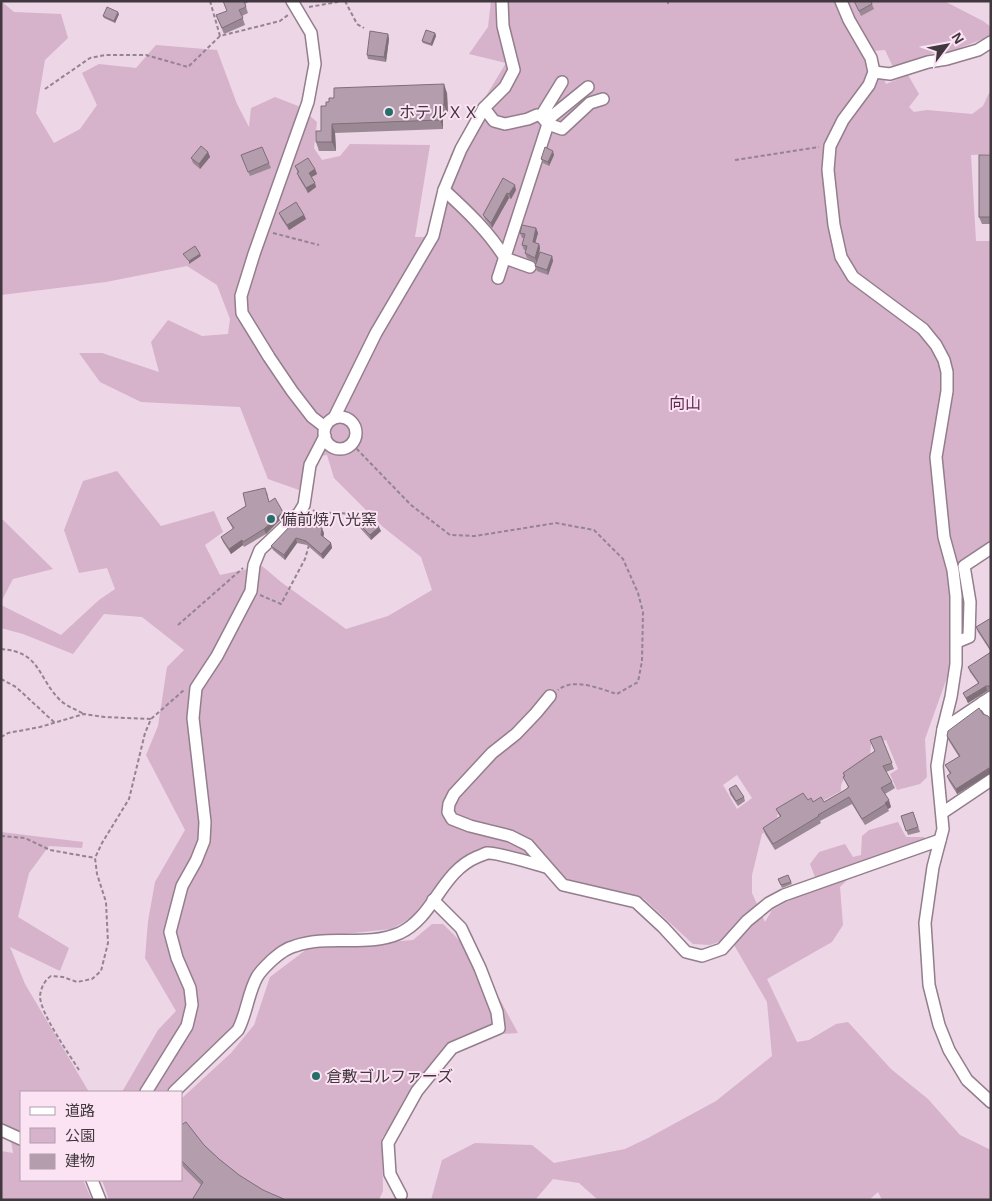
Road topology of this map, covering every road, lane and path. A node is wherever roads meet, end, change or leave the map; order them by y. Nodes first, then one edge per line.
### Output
1 (210, 1) edge
2 (344, 1) edge
3 (502, 1) edge
4 (841, 1) edge
5 (295, 5) edge
6 (364, 28) dead end
7 (220, 36) junction
8 (991, 42) edge
9 (874, 72) junction
10 (562, 82) dead end
11 (588, 87) dead end
12 (44, 89) dead end
13 (604, 99) dead end
14 (484, 108) junction
15 (545, 120) junction
16 (830, 146) junction
17 (735, 160) dead end
18 (444, 190) junction
19 (263, 230) junction
20 (319, 245) dead end
21 (505, 258) junction
22 (530, 267) dead end
23 (498, 278) dead end
24 (328, 427) junction
25 (352, 444) junction
26 (304, 505) junction
27 (316, 512) junction
28 (354, 514) dead end
29 (315, 528) edge
30 (310, 544) edge
31 (991, 548) edge
32 (254, 564) junction
33 (251, 592) junction
34 (178, 625) dead end
35 (957, 642) junction
36 (1, 648) edge
37 (1, 679) edge
38 (196, 688) junction
39 (550, 696) joint
40 (987, 700) edge
41 (84, 714) junction
42 (991, 714) edge
43 (151, 719) junction
44 (54, 723) junction
45 (943, 729) junction
46 (1, 737) edge
47 (991, 780) edge
48 (942, 813) junction
49 (1, 836) edge
50 (940, 840) junction
51 (95, 858) junction
52 (546, 867) junction
53 (433, 900) junction
54 (78, 1070) dead end
55 (147, 1091) edge
56 (175, 1091) edge
57 (991, 1102) edge
58 (1, 1130) edge
59 (20, 1139) edge
60 (92, 1181) edge
61 (402, 1198) edge
62 (100, 1200) edge

1 - 7 path
2 - 5 path
2 - 6 path
3 - 14 street
4 - 9 street
5 - 7 path
5 - 19 street
7 - 12 path
8 - 9 street
9 - 16 street
10 - 15 street
11 - 15 street
13 - 15 street
14 - 15 street
14 - 18 street
15 - 21 street
16 - 17 path
16 - 35 street
18 - 21 street
18 - 24 street
19 - 20 path
19 - 24 street
21 - 22 street
21 - 23 street
24 - 25 street
24 - 25 street
24 - 26 street
25 - 39 path
26 - 27 path
26 - 32 street
27 - 28 path
27 - 29 path
30 - 33 path
31 - 35 street
32 - 33 street
32 - 34 path
33 - 38 street
35 - 45 street
36 - 41 path
37 - 44 path
38 - 43 path
38 - 55 street
39 - 52 street
40 - 42 street
40 - 45 street
41 - 43 path
41 - 44 path
43 - 51 path
44 - 46 path
45 - 48 street
47 - 48 street
48 - 50 street
49 - 51 path
50 - 52 street
50 - 57 street
51 - 54 path
52 - 53 street
53 - 56 street
53 - 61 street
58 - 59 street
60 - 62 street

